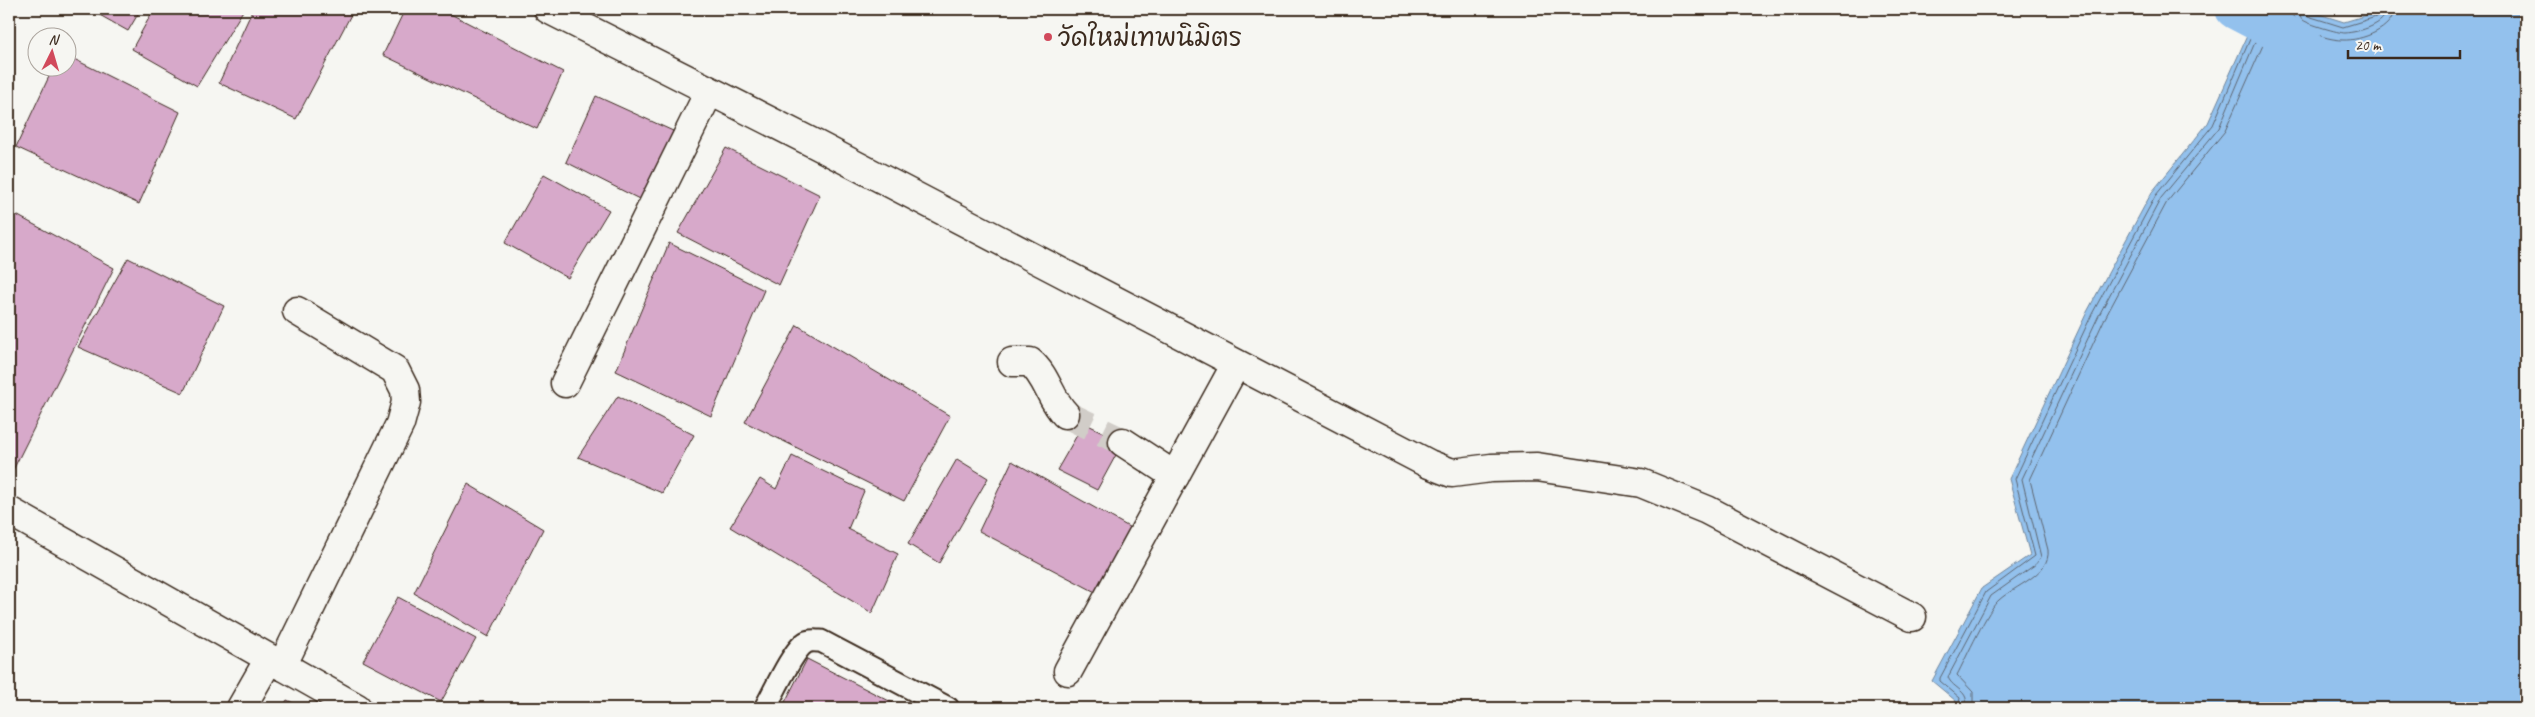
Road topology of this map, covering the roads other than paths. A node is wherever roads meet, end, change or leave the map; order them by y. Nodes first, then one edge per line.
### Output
1 (548, 9) edge
2 (709, 92) junction
3 (297, 311) dead end
4 (1012, 362) dead end
5 (1236, 364) junction
6 (565, 384) dead end
7 (1065, 414) tunnel mouth
8 (1123, 442) tunnel mouth
9 (1175, 476) junction
10 (9, 511) edge
11 (1912, 617) dead end
12 (275, 663) junction
13 (1068, 671) dead end
14 (241, 708) edge
15 (357, 708) edge
16 (765, 708) edge
17 (948, 708) edge

1 - 2 street
2 - 5 street
2 - 6 street
3 - 12 street
4 - 7 street
5 - 9 street
5 - 11 street
8 - 9 street
9 - 13 street
10 - 12 street
12 - 14 street
12 - 15 street
16 - 17 lane

